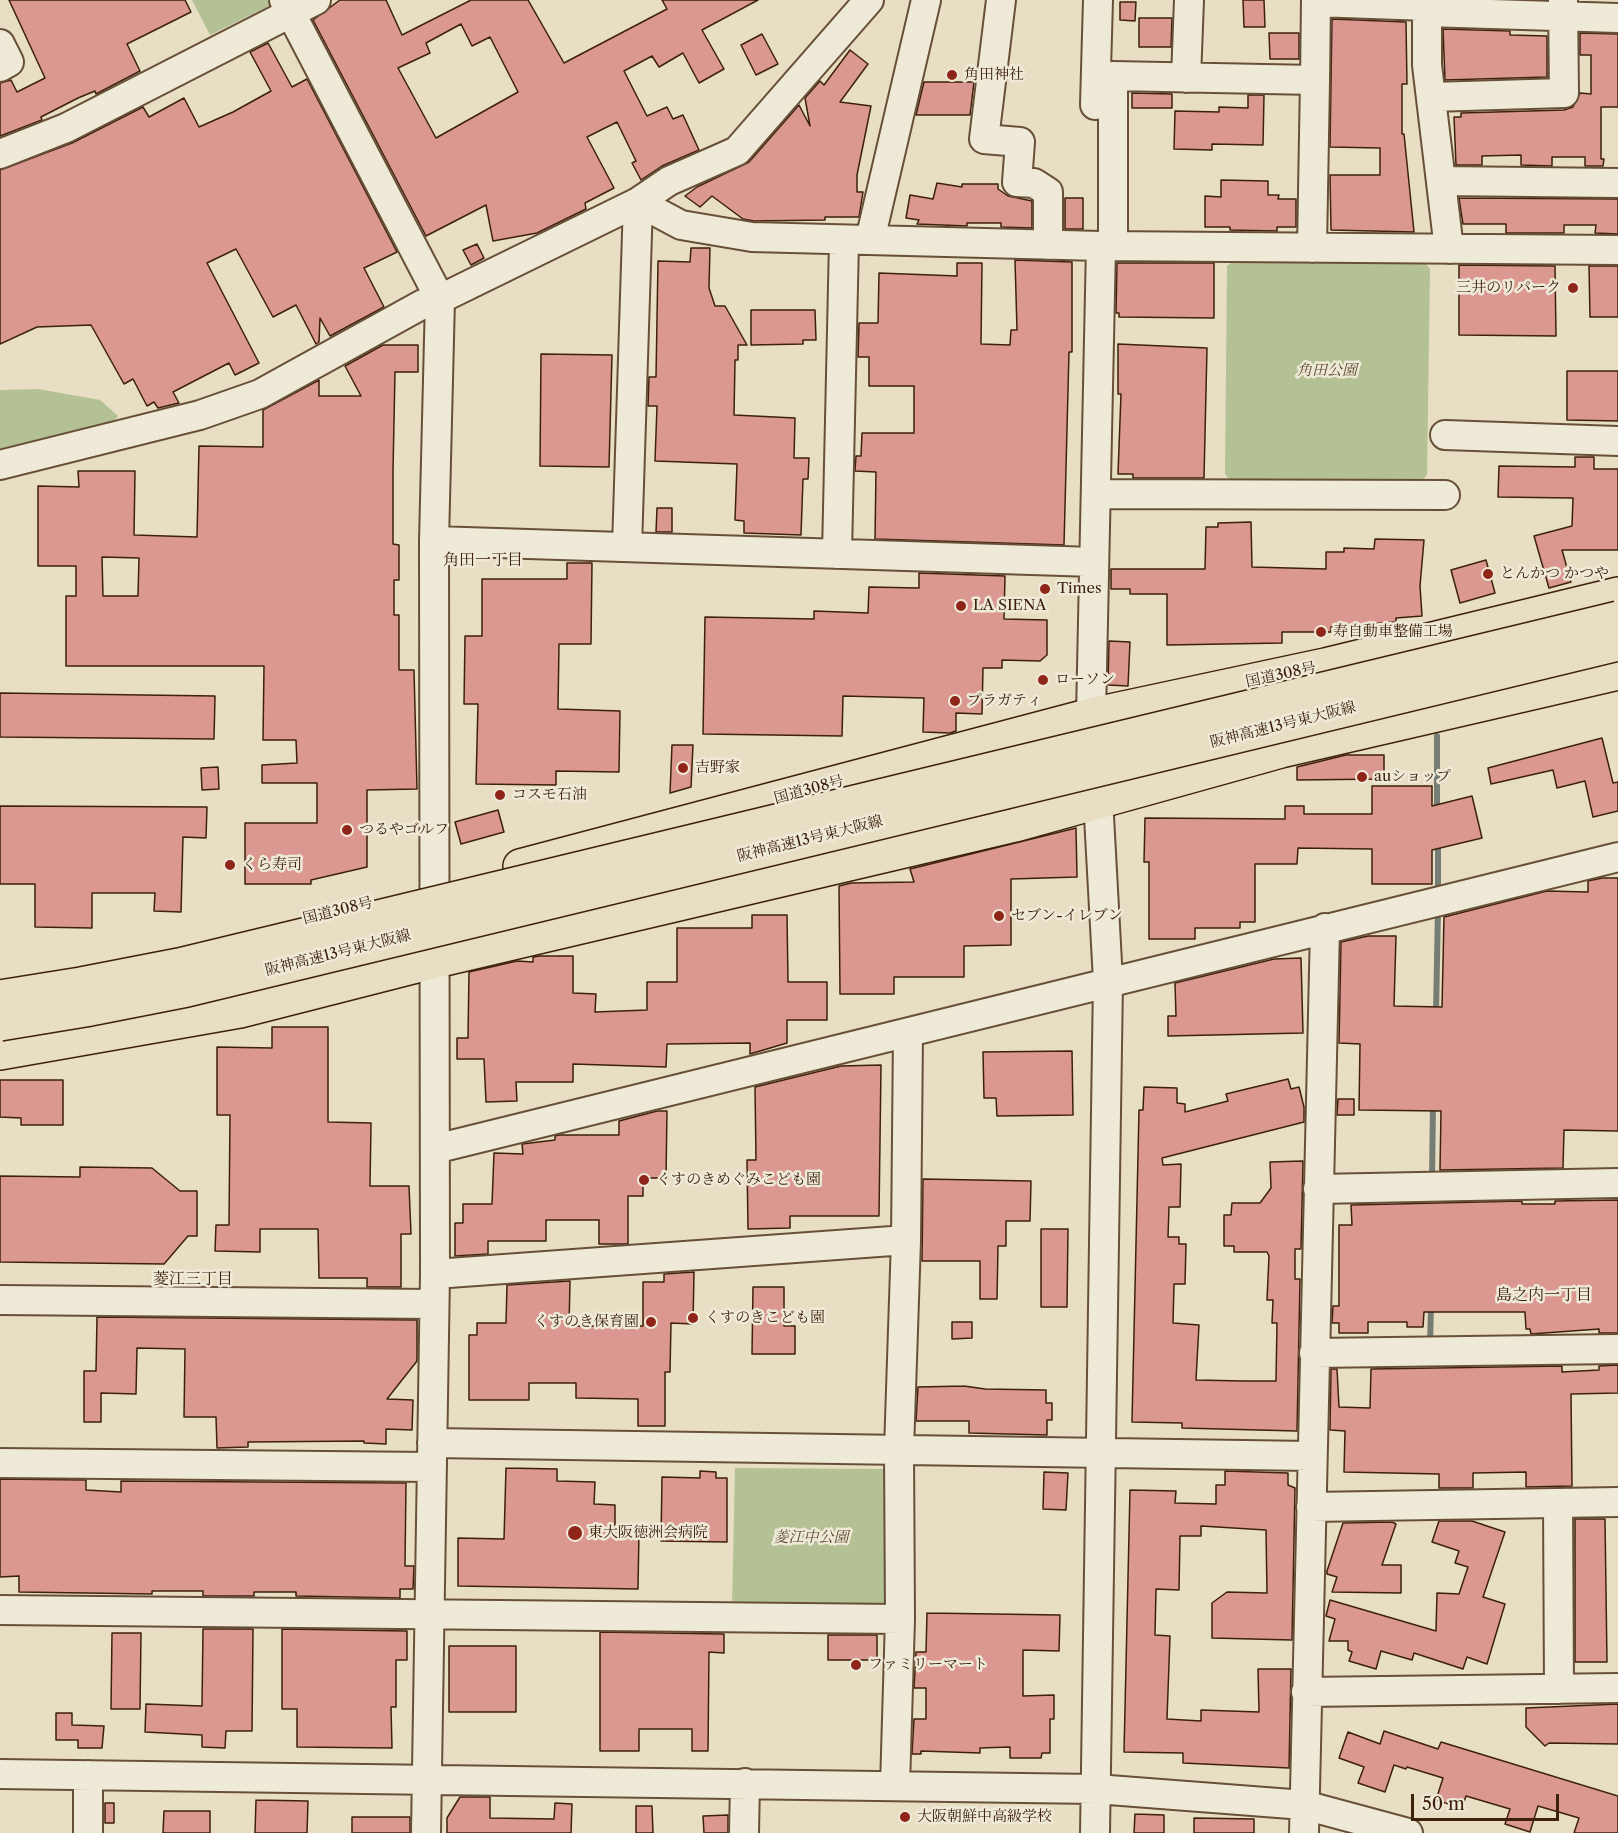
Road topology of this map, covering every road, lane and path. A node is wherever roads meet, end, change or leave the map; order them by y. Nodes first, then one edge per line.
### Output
1 (316, 0) edge
2 (869, 0) edge
3 (926, 0) edge
4 (1001, 0) edge
5 (1098, 0) edge
6 (1113, 0) edge
7 (1189, 0) edge
8 (1316, 1) edge
9 (1427, 6) edge
10 (287, 7) edge
11 (1563, 7) edge
12 (1618, 18) edge
13 (0, 44) edge
14 (0, 67) edge
15 (1113, 76) junction
16 (1186, 78) junction
17 (1315, 80) junction
18 (1431, 97) junction
19 (0, 154) edge
20 (1442, 181) junction
21 (1618, 183) edge
22 (638, 202) junction
23 (857, 240) junction
24 (1048, 244) junction
25 (1102, 246) junction
26 (1312, 248) junction
27 (1449, 249) junction
28 (1618, 250) edge
29 (439, 302) junction
30 (1445, 435) dead end
31 (1618, 441) edge
32 (0, 465) edge
33 (1096, 494) junction
34 (1445, 495) dead end
35 (434, 541) junction
36 (627, 546) junction
37 (837, 554) junction
38 (1094, 562) junction
39 (1618, 594) edge
40 (1618, 618) edge
41 (1618, 644) edge
42 (1618, 673) edge
43 (1091, 716) junction
44 (1099, 801) junction
45 (1618, 857) edge
46 (435, 888) junction
47 (1325, 928) junction
48 (436, 961) junction
49 (1108, 981) junction
50 (0, 983) edge
51 (0, 997) edge
52 (0, 1024) edge
53 (908, 1034) junction
54 (0, 1053) edge
55 (435, 1149) junction
56 (1618, 1183) edge
57 (1318, 1189) junction
58 (906, 1240) junction
59 (435, 1274) junction
60 (0, 1300) edge
61 (433, 1304) junction
62 (1618, 1349) edge
63 (1314, 1353) junction
64 (899, 1450) junction
65 (1099, 1453) junction
66 (432, 1455) junction
67 (1311, 1456) junction
68 (0, 1463) edge
69 (1618, 1502) edge
70 (1558, 1503) junction
71 (1311, 1507) junction
72 (0, 1610) edge
73 (429, 1616) junction
74 (900, 1619) junction
75 (1618, 1688) edge
76 (1559, 1689) junction
77 (1306, 1692) junction
78 (0, 1774) edge
79 (88, 1775) junction
80 (427, 1779) junction
81 (745, 1783) junction
82 (895, 1786) junction
83 (1096, 1789) junction
84 (1304, 1805) junction
85 (88, 1833) edge
86 (426, 1833) edge
87 (744, 1833) edge
88 (1095, 1833) edge
89 (1304, 1833) edge
90 (1408, 1833) edge

1 - 10 street
2 - 22 street
3 - 23 street
4 - 24 street
5 - 25 street
6 - 15 street
7 - 16 street
8 - 9 street
8 - 17 street
9 - 11 street
9 - 18 street
10 - 19 street
10 - 29 street
11 - 12 street
11 - 18 street
13 - 14 street
15 - 16 street
15 - 25 street
16 - 17 street
17 - 26 street
18 - 20 street
20 - 21 street
20 - 27 street
22 - 23 street
22 - 29 street
22 - 36 street
23 - 24 street
23 - 37 street
24 - 25 street
25 - 26 street
25 - 33 street
26 - 27 street
27 - 28 street
29 - 32 street
29 - 35 street
30 - 31 street
33 - 34 street
33 - 38 street
35 - 36 street
35 - 46 street
36 - 37 street
37 - 38 street
38 - 43 street
39 - 43 highway, 国道308号
40 - 51 highway, 阪神高速13号東大阪線, bridge
41 - 52 highway, 阪神高速13号東大阪線, bridge
42 - 44 highway
43 - 44 street
43 - 46 highway, 国道308号
44 - 48 highway
44 - 49 street
45 - 47 street
46 - 48 street
46 - 50 highway, 国道308号
47 - 49 street
47 - 57 street
48 - 54 highway
48 - 55 street
49 - 53 street
49 - 65 street
53 - 55 street
53 - 58 street
55 - 59 street
56 - 57 street
57 - 63 street
58 - 59 street
58 - 64 street
59 - 61 street
60 - 61 street
61 - 66 street
62 - 63 street
63 - 67 street
64 - 65 street
64 - 66 street
64 - 74 street
65 - 67 street
65 - 83 street
66 - 68 street
66 - 73 street
67 - 71 street
69 - 70 street
70 - 71 street
70 - 76 street
71 - 77 street
72 - 73 street
73 - 74 street
73 - 80 street
74 - 82 street
75 - 76 street
76 - 77 street
77 - 84 street
78 - 79 street
79 - 80 street
79 - 85 street
80 - 81 street
80 - 86 street
81 - 82 street
81 - 87 street
82 - 83 street
83 - 84 street
83 - 88 street
84 - 89 street
84 - 90 street

